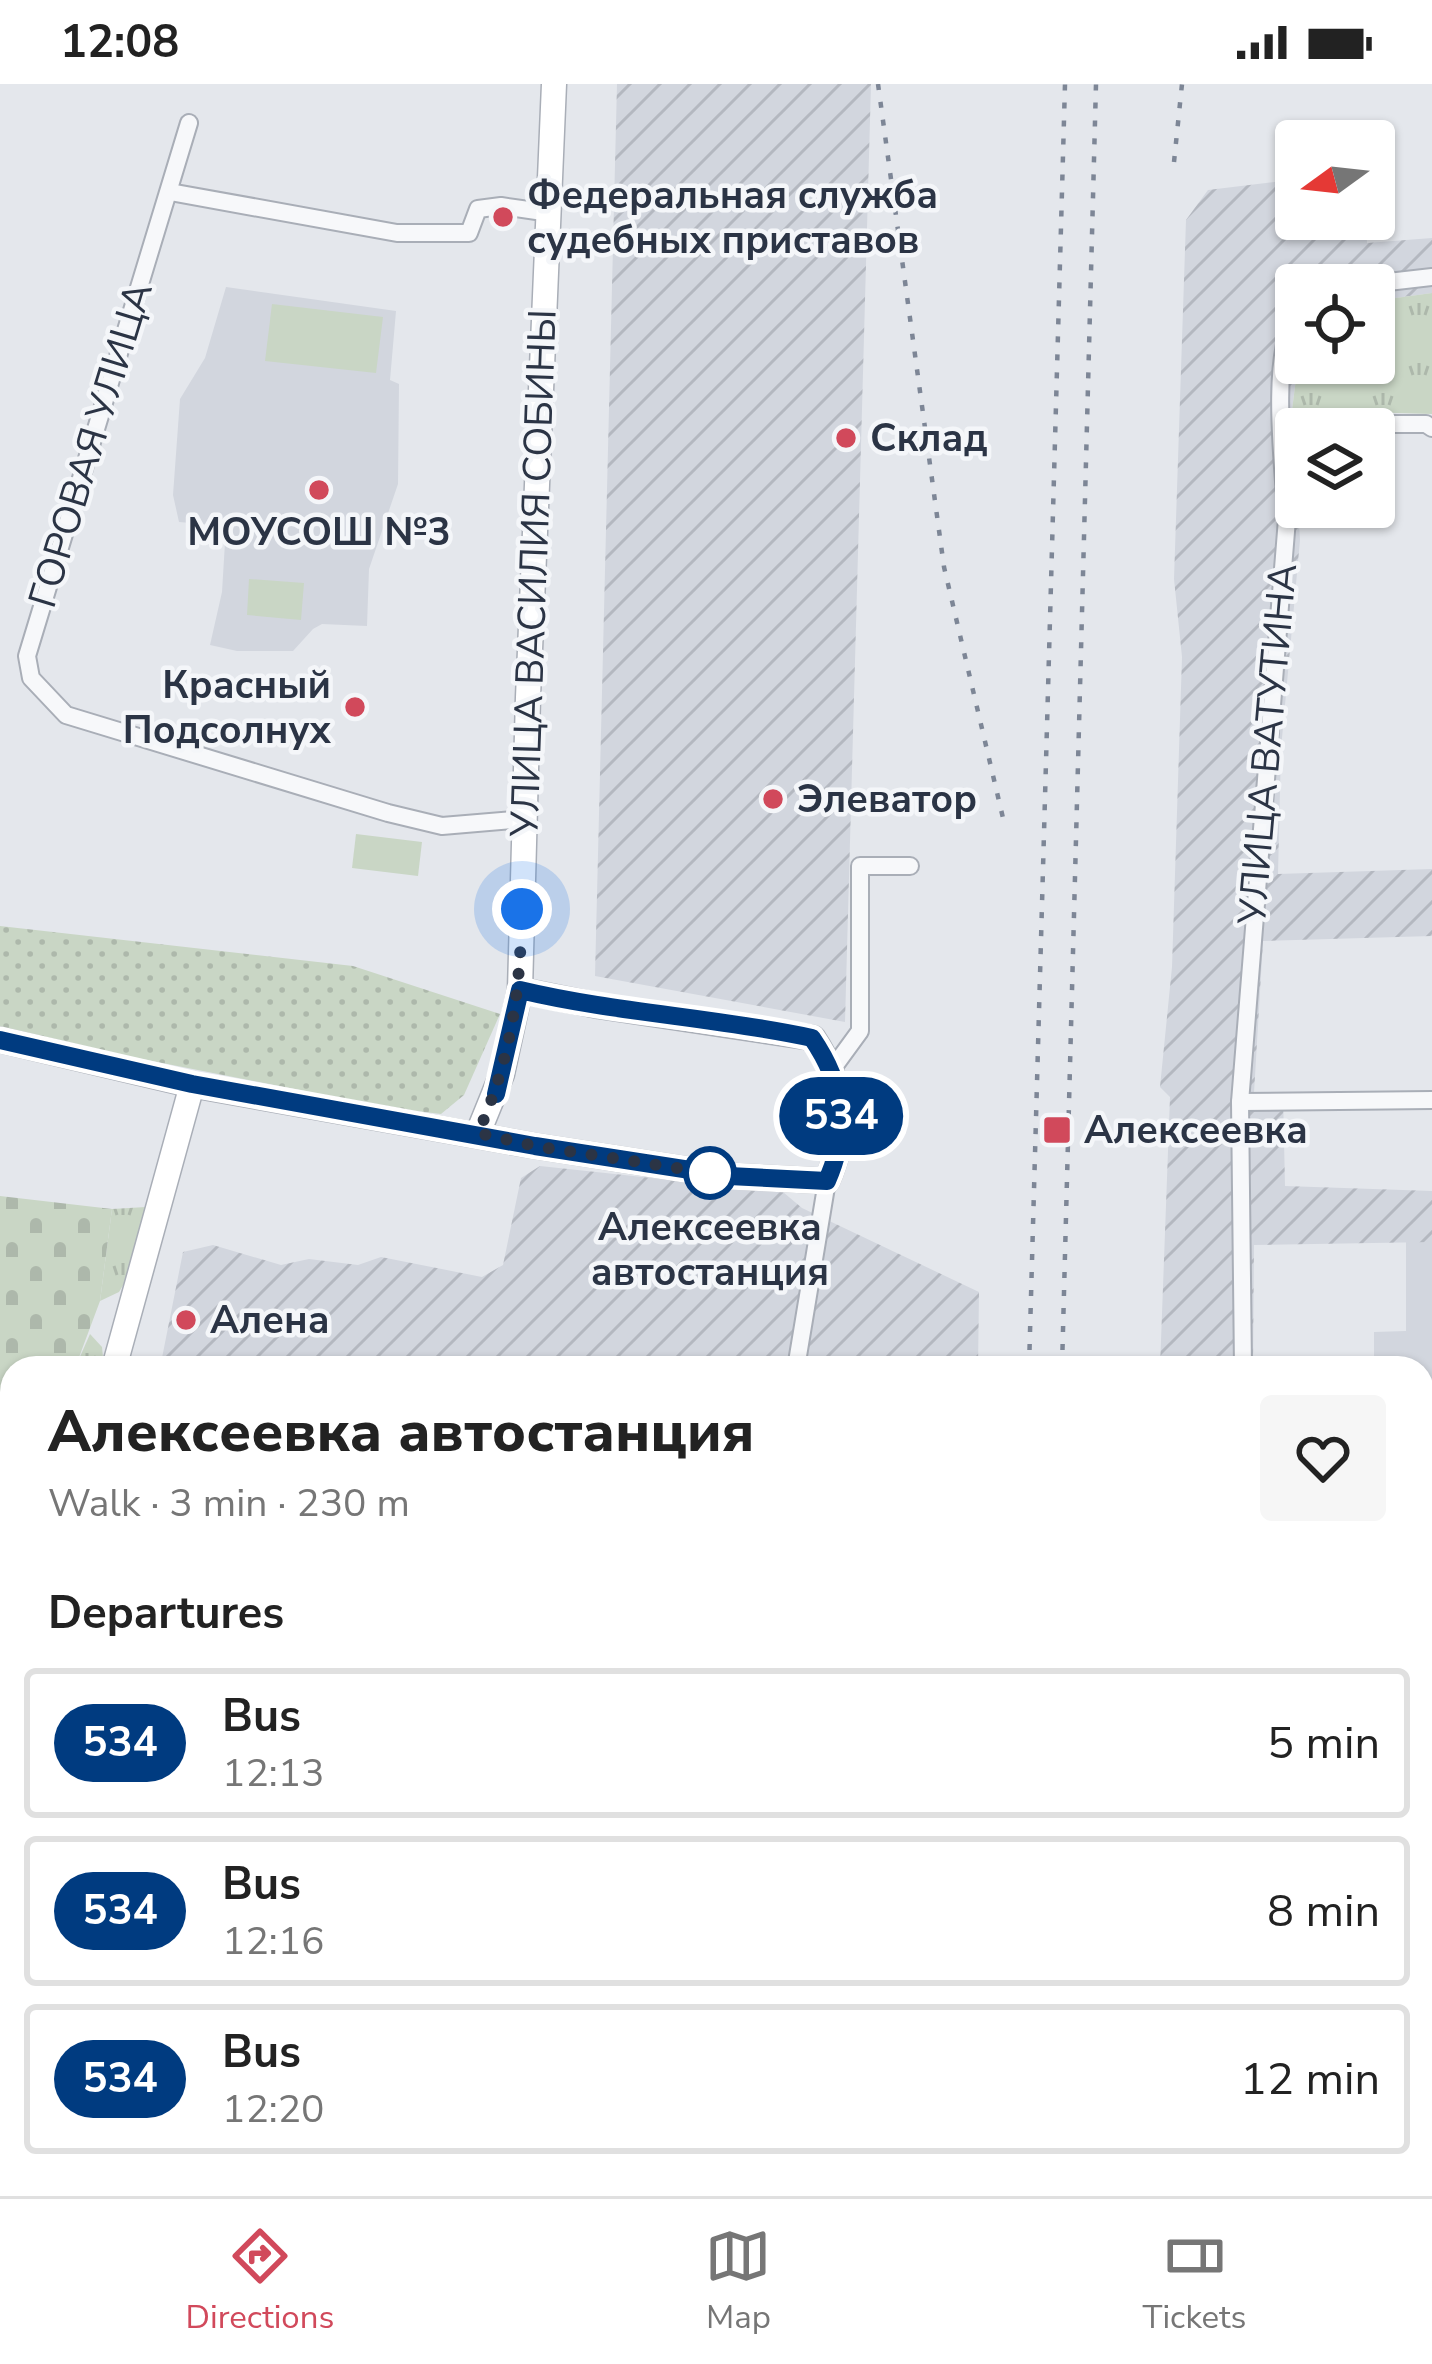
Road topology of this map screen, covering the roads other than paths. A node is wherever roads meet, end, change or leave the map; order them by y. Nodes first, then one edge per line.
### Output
1 (554, 84) edge
2 (189, 123) dead end
3 (170, 192) junction
4 (550, 213) junction
5 (1432, 278) edge
6 (1395, 282) edge
7 (1395, 424) edge
8 (1432, 428) edge
9 (1286, 528) edge
10 (524, 819) junction
11 (910, 866) dead end
12 (520, 990) junction
13 (0, 1040) edge
14 (833, 1068) junction
15 (192, 1084) junction
16 (1432, 1100) edge
17 (1240, 1102) junction
18 (478, 1133) junction
19 (827, 1181) junction
20 (117, 1356) edge
21 (798, 1356) edge
22 (1243, 1356) edge

1 - 4 street, УЛИЦА ВАСИЛИЯ СОБИНЫ
2 - 3 street, ГОРОВАЯ УЛИЦА
3 - 4 street
3 - 10 street, ГОРОВАЯ УЛИЦА
4 - 10 street, УЛИЦА ВАСИЛИЯ СОБИНЫ
5 - 6 street
7 - 8 street
9 - 17 street, УЛИЦА ВАТУТИНА
10 - 12 street, УЛИЦА ВАСИЛИЯ СОБИНЫ
11 - 14 street
12 - 14 street
12 - 18 street, УЛИЦА ВАСИЛИЯ СОБИНЫ
13 - 15 street
14 - 19 street
15 - 18 street
15 - 20 street
16 - 17 street
17 - 22 street, УЛИЦА ВАТУТИНА
18 - 19 street
19 - 21 street

